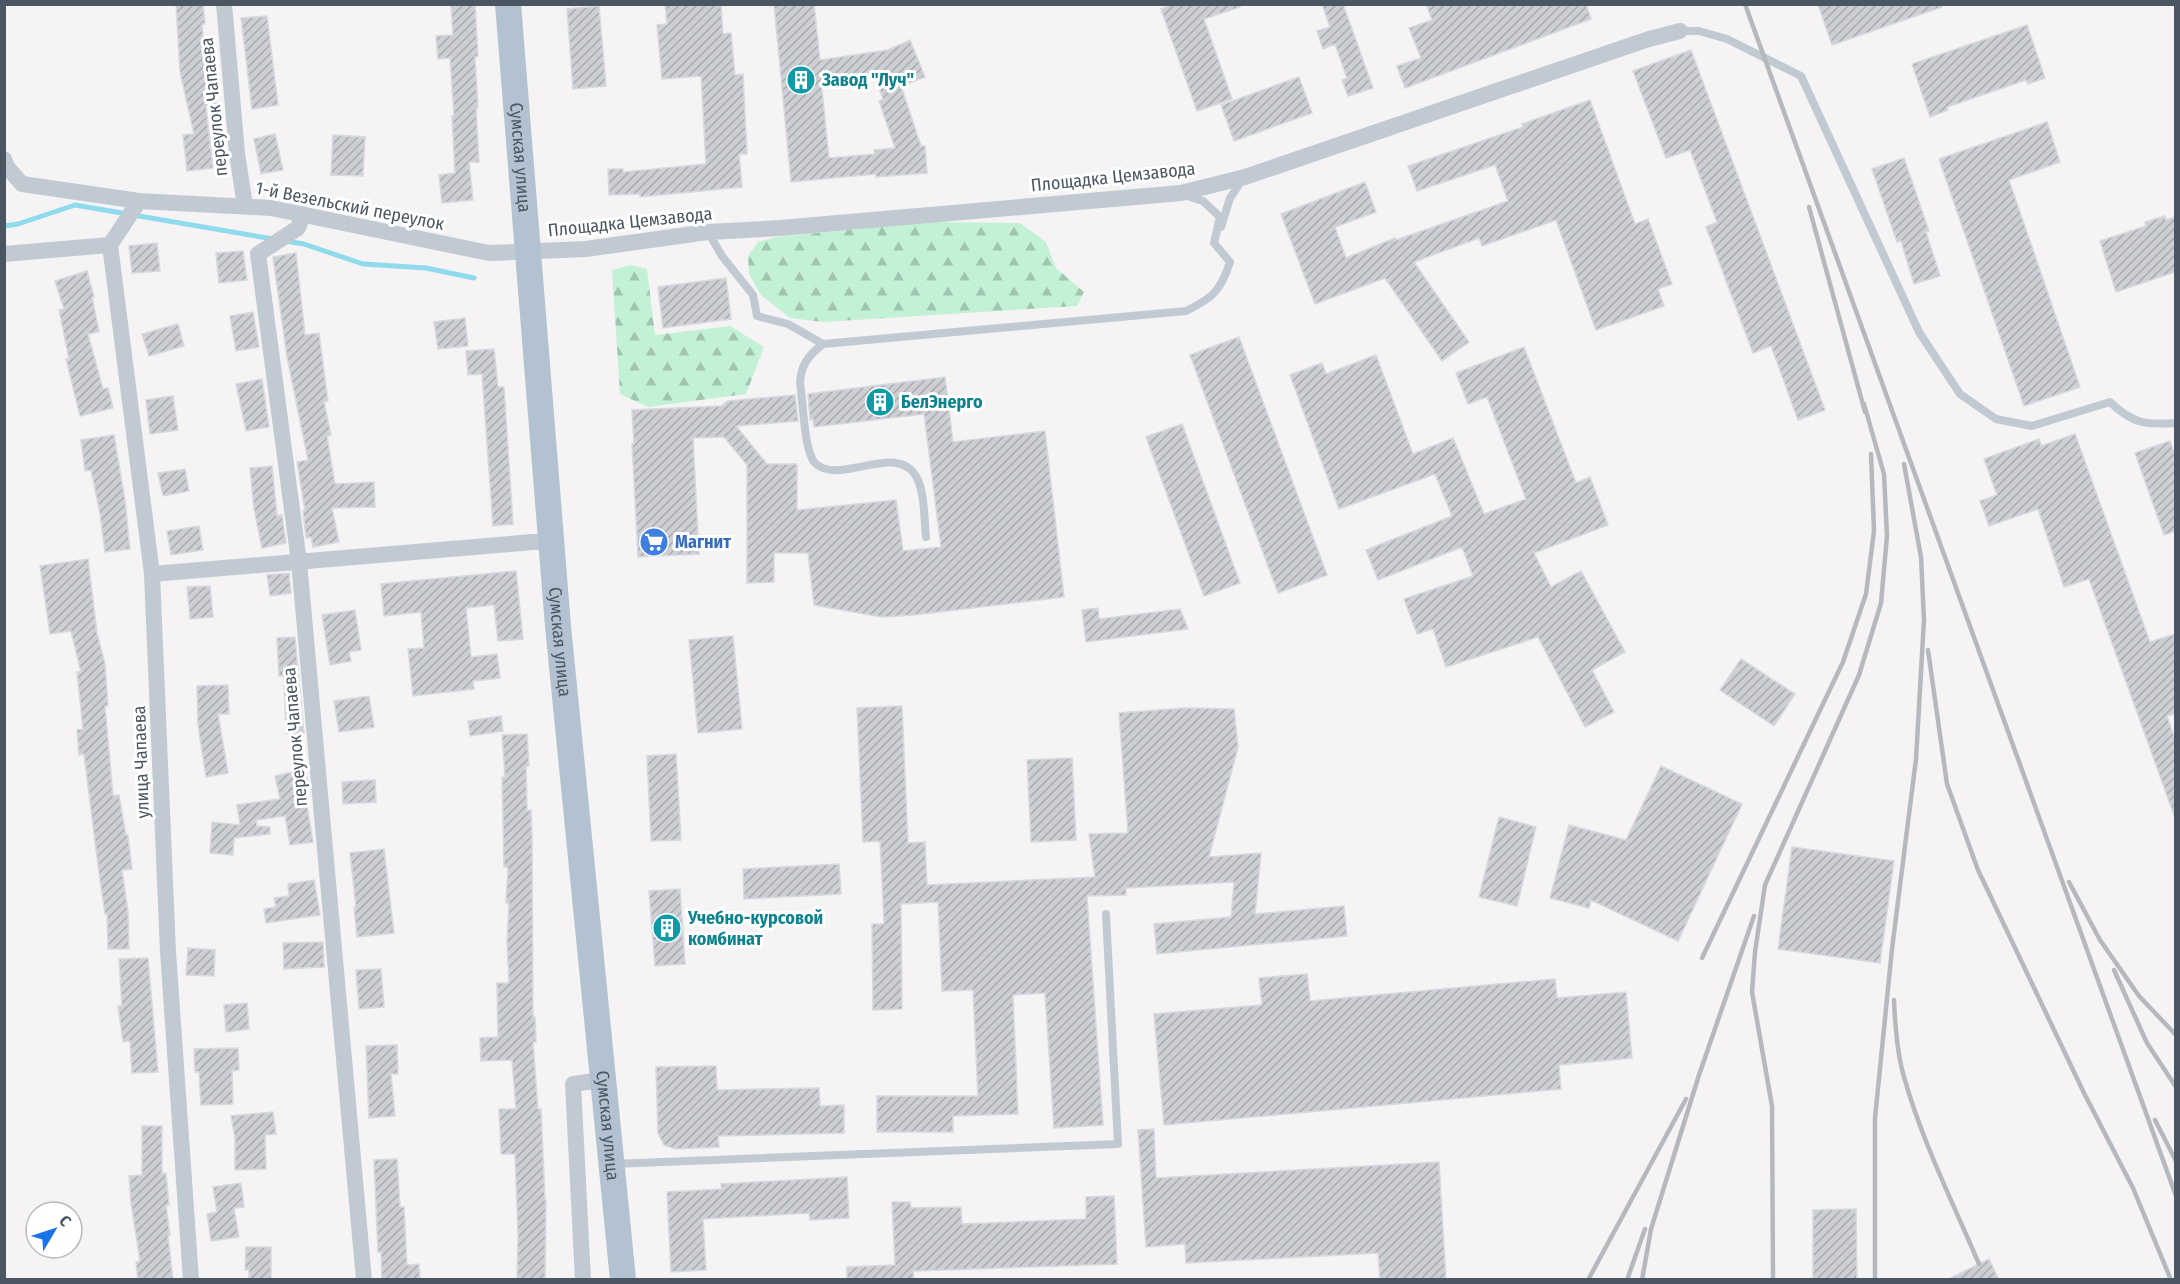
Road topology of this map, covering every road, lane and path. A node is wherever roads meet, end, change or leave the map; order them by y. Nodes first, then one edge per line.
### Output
1 (224, 4) edge
2 (508, 4) edge
3 (1680, 31) joint
4 (4, 159) edge
5 (1245, 177) junction
6 (1181, 194) junction
7 (139, 201) junction
8 (245, 206) junction
9 (303, 214) junction
10 (708, 232) junction
11 (1214, 243) junction
12 (110, 245) junction
13 (528, 251) junction
14 (4, 254) edge
15 (823, 344) junction
16 (2175, 423) edge
17 (926, 537) dead end
18 (552, 542) junction
19 (299, 562) junction
20 (152, 574) junction
21 (1106, 914) dead end
22 (602, 1080) junction
23 (613, 1164) junction
24 (191, 1280) edge
25 (364, 1280) edge
26 (583, 1280) edge
27 (622, 1280) edge

1 - 8 street, переулок Чапаева
2 - 13 main road, Сумская улица
3 - 5 street, Площадка Цемзавода
3 - 16 lane
4 - 7 street, 1-й Везельский переулок
5 - 6 street, Площадка Цемзавода
5 - 11 lane
6 - 10 street, Площадка Цемзавода
6 - 11 lane
7 - 8 street, 1-й Везельский переулок
7 - 12 street
8 - 9 street, 1-й Везельский переулок
9 - 13 street, 1-й Везельский переулок
9 - 19 street, переулок Чапаева
10 - 13 street, Площадка Цемзавода
10 - 15 lane
11 - 15 lane
12 - 14 street
12 - 20 street, улица Чапаева
13 - 18 main road, Сумская улица
15 - 17 lane
18 - 19 street
18 - 22 main road, Сумская улица
19 - 20 street
19 - 25 street, переулок Чапаева
20 - 24 street, улица Чапаева
21 - 23 lane
22 - 23 main road, Сумская улица
22 - 26 street
23 - 27 main road, Сумская улица

